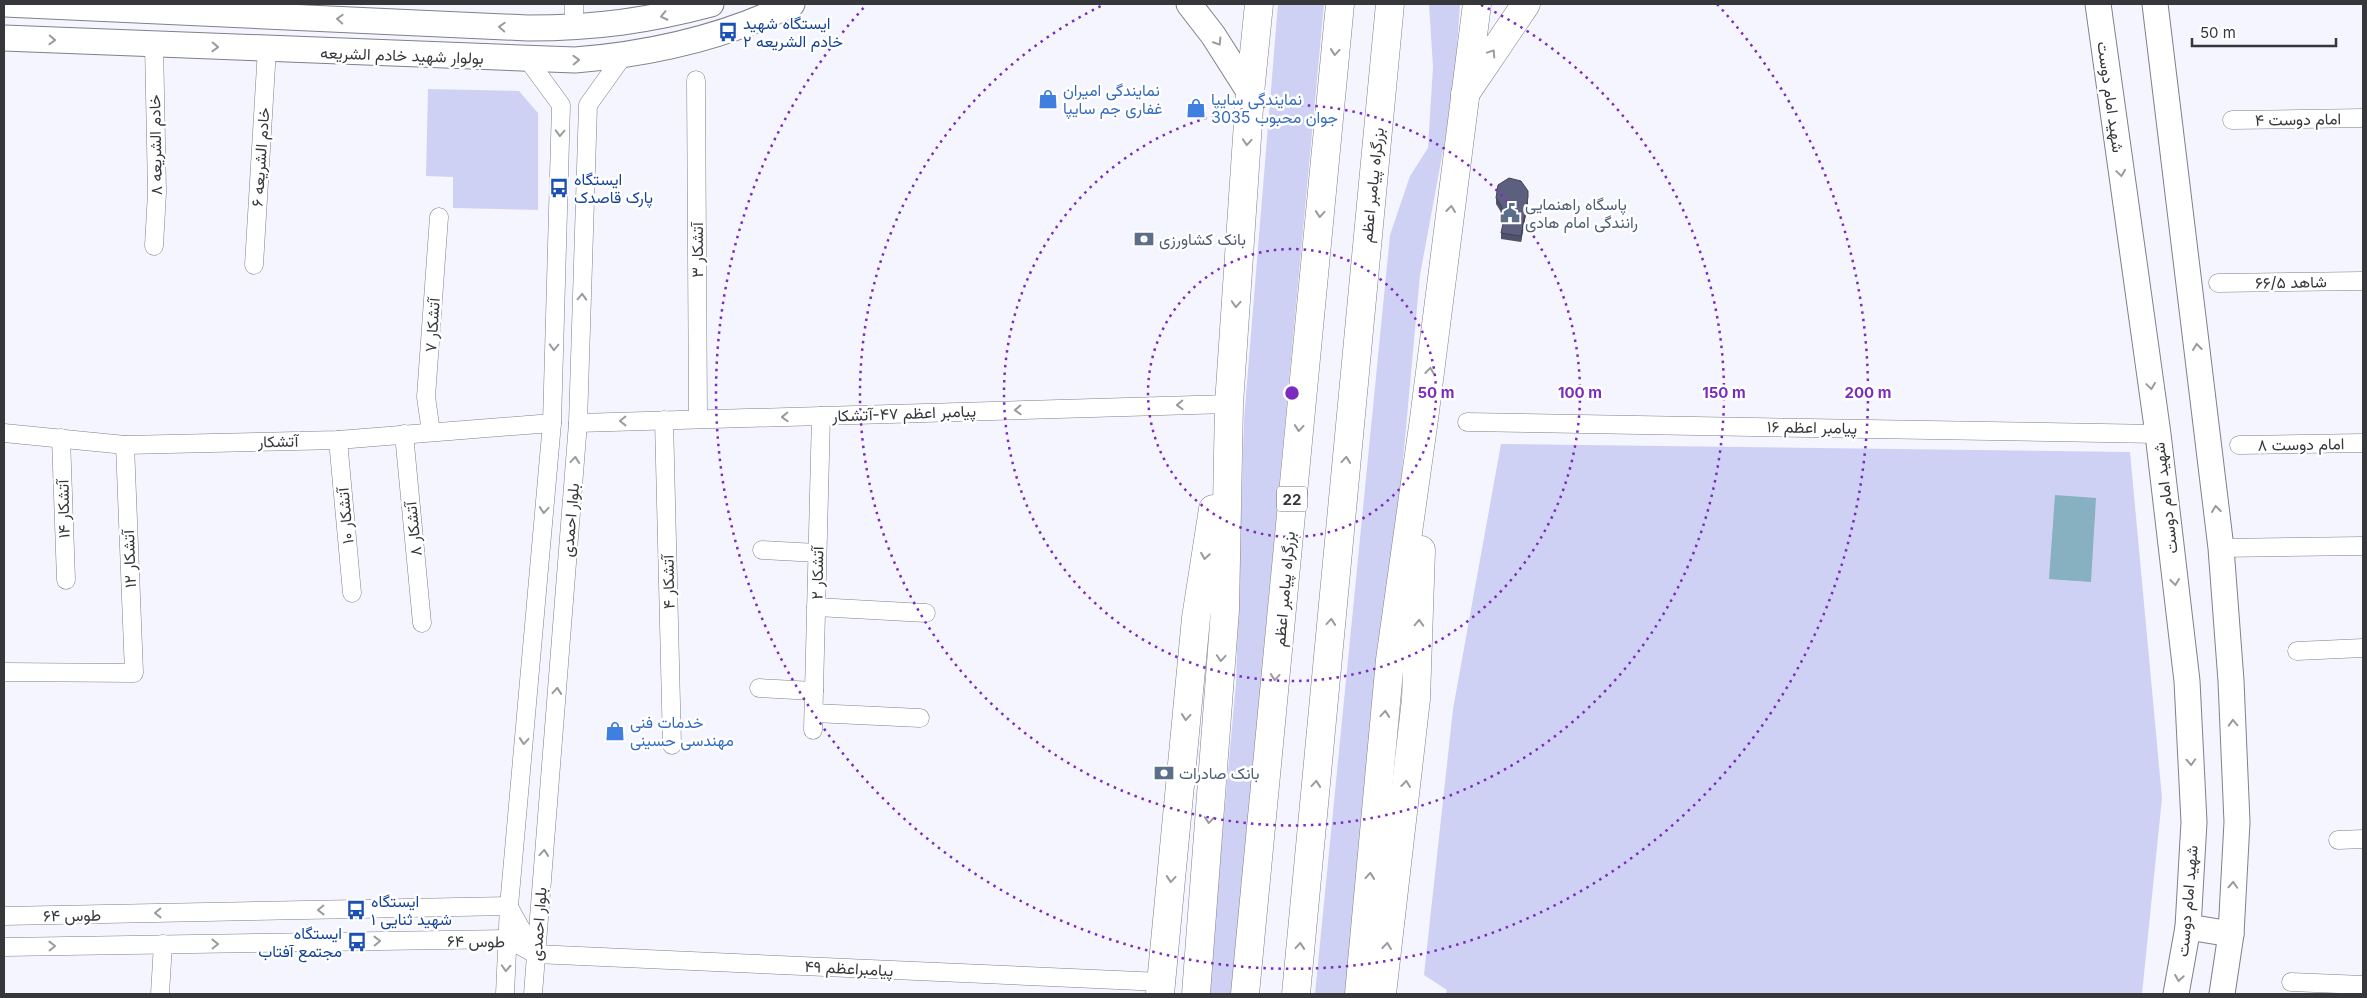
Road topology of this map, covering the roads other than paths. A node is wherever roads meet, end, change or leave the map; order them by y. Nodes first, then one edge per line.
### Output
1 (5, 4) edge
2 (574, 4) edge
3 (711, 4) edge
4 (792, 4) edge
5 (1189, 4) edge
6 (1259, 4) edge
7 (1340, 4) edge
8 (1390, 4) edge
9 (1477, 4) edge
10 (1526, 4) edge
11 (2098, 4) edge
12 (2155, 4) edge
13 (574, 28) junction
14 (4, 38) edge
15 (154, 44) junction
16 (267, 49) junction
17 (623, 56) junction
18 (528, 60) junction
19 (696, 80) dead end
20 (1250, 93) junction
21 (1465, 94) junction
22 (561, 105) junction
23 (588, 105) junction
24 (2363, 118) edge
25 (2232, 120) dead end
26 (440, 217) dead end
27 (154, 246) dead end
28 (254, 265) dead end
29 (2363, 281) edge
30 (2218, 283) dead end
31 (1229, 404) junction
32 (820, 416) junction
33 (1424, 419) junction
34 (664, 420) junction
35 (698, 420) junction
36 (1467, 422) dead end
37 (552, 423) junction
38 (578, 423) junction
39 (431, 432) junction
40 (4, 433) edge
41 (404, 434) junction
42 (2158, 434) junction
43 (61, 438) junction
44 (338, 440) junction
45 (2363, 443) edge
46 (125, 445) junction
47 (2239, 445) dead end
48 (2363, 546) edge
49 (2221, 548) junction
50 (762, 550) dead end
51 (817, 553) junction
52 (66, 580) dead end
53 (352, 593) dead end
54 (816, 607) junction
55 (926, 613) dead end
56 (422, 624) dead end
57 (2363, 648) edge
58 (2297, 650) dead end
59 (4, 672) edge
60 (759, 688) dead end
61 (814, 690) junction
62 (920, 718) dead end
63 (672, 744) dead end
64 (2363, 839) edge
65 (2338, 840) dead end
66 (509, 906) junction
67 (4, 916) edge
68 (2188, 927) junction
69 (2230, 934) junction
70 (508, 939) junction
71 (163, 944) junction
72 (4, 946) edge
73 (536, 954) junction
74 (2291, 982) dead end
75 (2363, 985) edge
76 (1161, 988) edge
77 (160, 994) edge
78 (505, 994) edge
79 (534, 994) edge
80 (1196, 994) edge
81 (1245, 994) edge
82 (1296, 994) edge
83 (1359, 994) edge
84 (1382, 994) edge
85 (2176, 994) edge
86 (2222, 994) edge

13 -> 1 main road, بولوار شهید خادم الشریعه
2 - 13 street
3 -> 13 main road, بولوار شهید خادم الشریعه
4 - 17 main road, بولوار شهید خادم الشریعه
5 -> 20 main road
6 - 20 main road
7 -> 81 main road, بزرگراه پیامبر اعظم / 22
82 -> 8 main road, بزرگراه پیامبر اعظم
9 - 21 main road
21 -> 10 main road
11 -> 42 main road, شهید امام دوست
49 -> 12 main road
14 -> 15 main road, بولوار شهید خادم الشریعه
15 -> 16 main road, بولوار شهید خادم الشریعه
15 - 27 street, خادم الشریعه ۸
16 - 18 main road, بولوار شهید خادم الشریعه
16 - 28 street, خادم الشریعه ۶
18 -> 17 main road, بولوار شهید خادم الشریعه
17 - 23 street
18 - 22 street
19 - 35 street, آتشکار ۳
20 -> 31 main road
33 -> 21 main road
22 - 23 street
22 -> 37 street, بلوار احمدی
38 -> 23 street, بلوار احمدی
24 - 25 street, امام دوست ۴
26 - 39 street, آتشکار ۷
29 - 30 street, شاهد ۶۶/۵
31 -> 32 street, پیامبر اعظم ۴۷-آتشکار
31 -> 76 main road
31 -> 80 main road
32 -> 35 street, پیامبر اعظم ۴۷-آتشکار
32 - 51 street, آتشکار ۲
83 -> 33 main road
84 -> 33 main road
34 - 35 street, پیامبر اعظم ۴۷-آتشکار
34 -> 38 street, پیامبر اعظم ۴۷-آتشکار
34 - 63 street, آتشکار ۴
36 - 42 street, پیامبر اعظم ۱۶
37 - 39 street, آتشکار
37 -> 66 street, بلوار احمدی
73 -> 38 street, بلوار احمدی
39 - 41 street, آتشکار
40 - 43 street, آتشکار
41 - 44 street, آتشکار
41 - 56 street, آتشکار ۸
42 -> 68 main road, شهید امام دوست
43 - 46 street, آتشکار
43 - 52 street, آتشکار ۱۴
44 - 46 street, آتشکار
44 - 53 street, آتشکار ۱۰
45 - 47 street, امام دوست ۸
46 - 59 street, آتشکار ۱۲
48 - 49 street
69 -> 49 main road
50 - 51 street
51 - 54 street, آتشکار ۲
54 - 55 street
54 - 61 street, آتشکار ۲
57 - 58 street
60 - 61 street
61 - 62 street, آتشکار ۲
64 - 65 street
66 -> 67 street, طوس ۶۴
66 - 70 street, بلوار احمدی
66 - 73 street, طوس ۶۴
68 - 69 main road
68 -> 85 main road, شهید امام دوست
69 - 86 main road
71 -> 70 street, طوس ۶۴
70 - 73 street, طوس ۶۴
70 -> 78 street, بلوار احمدی
72 -> 71 street, طوس ۶۴
71 - 77 street
73 - 76 street, پیامبراعظم ۴۹
73 - 79 street, بلوار احمدی
74 - 75 street

